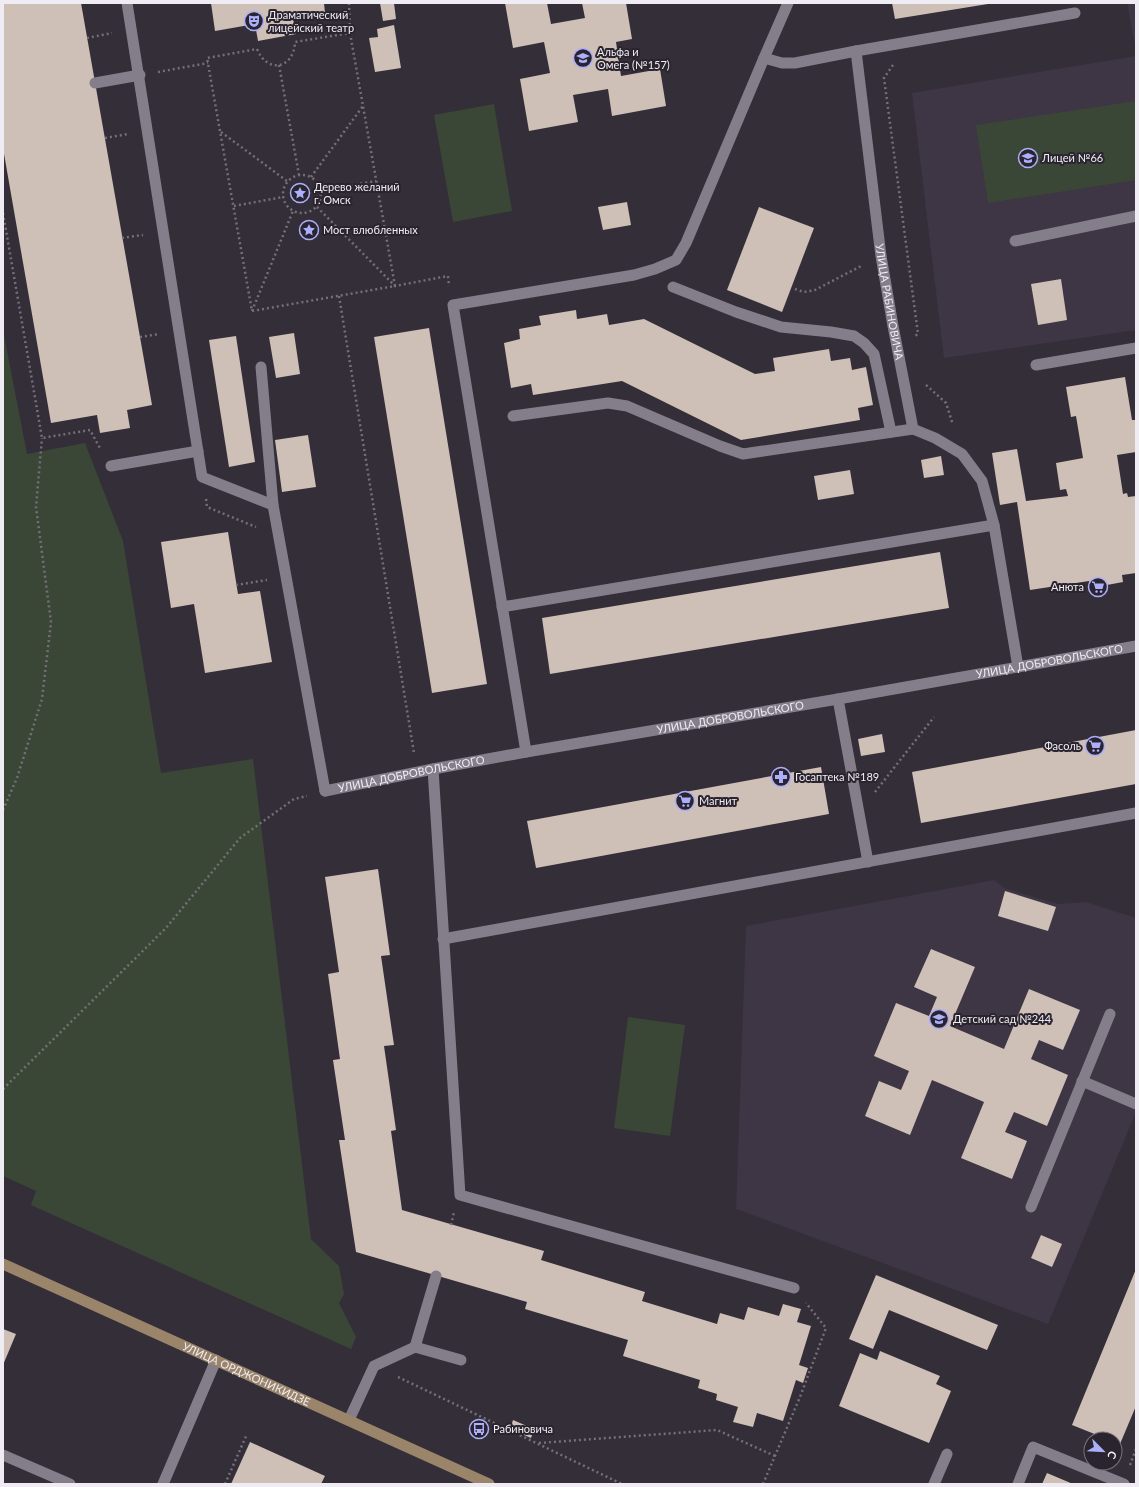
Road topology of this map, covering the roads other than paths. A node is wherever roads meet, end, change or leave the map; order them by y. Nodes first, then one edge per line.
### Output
1 (128, 3) edge
2 (788, 3) edge
3 (1076, 13) dead end
4 (856, 51) junction
5 (764, 58) junction
6 (140, 75) junction
7 (95, 83) dead end
8 (1136, 216) edge
9 (1015, 241) dead end
10 (673, 287) dead end
11 (1136, 348) edge
12 (1036, 365) dead end
13 (261, 367) dead end
14 (513, 416) dead end
15 (913, 429) junction
16 (891, 432) junction
17 (198, 451) junction
18 (111, 466) dead end
19 (273, 505) junction
20 (994, 525) junction
21 (502, 607) junction
22 (1136, 646) edge
23 (1018, 667) junction
24 (838, 699) junction
25 (526, 752) junction
26 (433, 769) junction
27 (1136, 813) edge
28 (868, 862) junction
29 (443, 939) junction
30 (1110, 1014) dead end
31 (1082, 1081) junction
32 (1136, 1104) edge
33 (1031, 1207) dead end
34 (3, 1264) edge
35 (436, 1276) dead end
36 (794, 1288) road end
37 (415, 1346) junction
38 (216, 1360) junction
39 (461, 1360) dead end
40 (350, 1420) junction
41 (948, 1454) dead end
42 (3, 1455) edge
43 (70, 1484) edge
44 (164, 1484) edge
45 (489, 1484) edge
46 (934, 1484) edge
47 (1018, 1484) edge
48 (1124, 1484) edge

1 - 6 street
2 - 5 street
3 - 4 street
4 - 5 street
4 - 15 street, УЛИЦА РАБИНОВИЧА
5 - 21 street
6 - 7 street
6 - 17 street
8 - 9 street
10 - 16 street
11 - 12 street
13 - 19 street
14 - 16 street
15 - 16 street
15 - 20 street
17 - 18 street
17 - 19 street
19 - 26 street, УЛИЦА ДОБРОВОЛЬСКОГО
20 - 21 street
20 - 23 street
21 - 25 street
22 - 23 street, УЛИЦА ДОБРОВОЛЬСКОГО
23 - 24 street, УЛИЦА ДОБРОВОЛЬСКОГО
24 - 25 street, УЛИЦА ДОБРОВОЛЬСКОГО
24 - 28 street
25 - 26 street, УЛИЦА ДОБРОВОЛЬСКОГО
26 - 29 street
27 - 28 street
28 - 29 street
29 - 36 street
30 - 31 street
31 - 32 street
31 - 33 street
34 - 38 main road, УЛИЦА ОРДЖОНИКИДЗЕ
35 - 37 street
37 - 39 street
37 - 40 street
38 - 40 main road, УЛИЦА ОРДЖОНИКИДЗЕ
38 - 44 street
40 - 45 main road, УЛИЦА ОРДЖОНИКИДЗЕ
41 - 46 street
42 - 43 street
47 - 48 street

